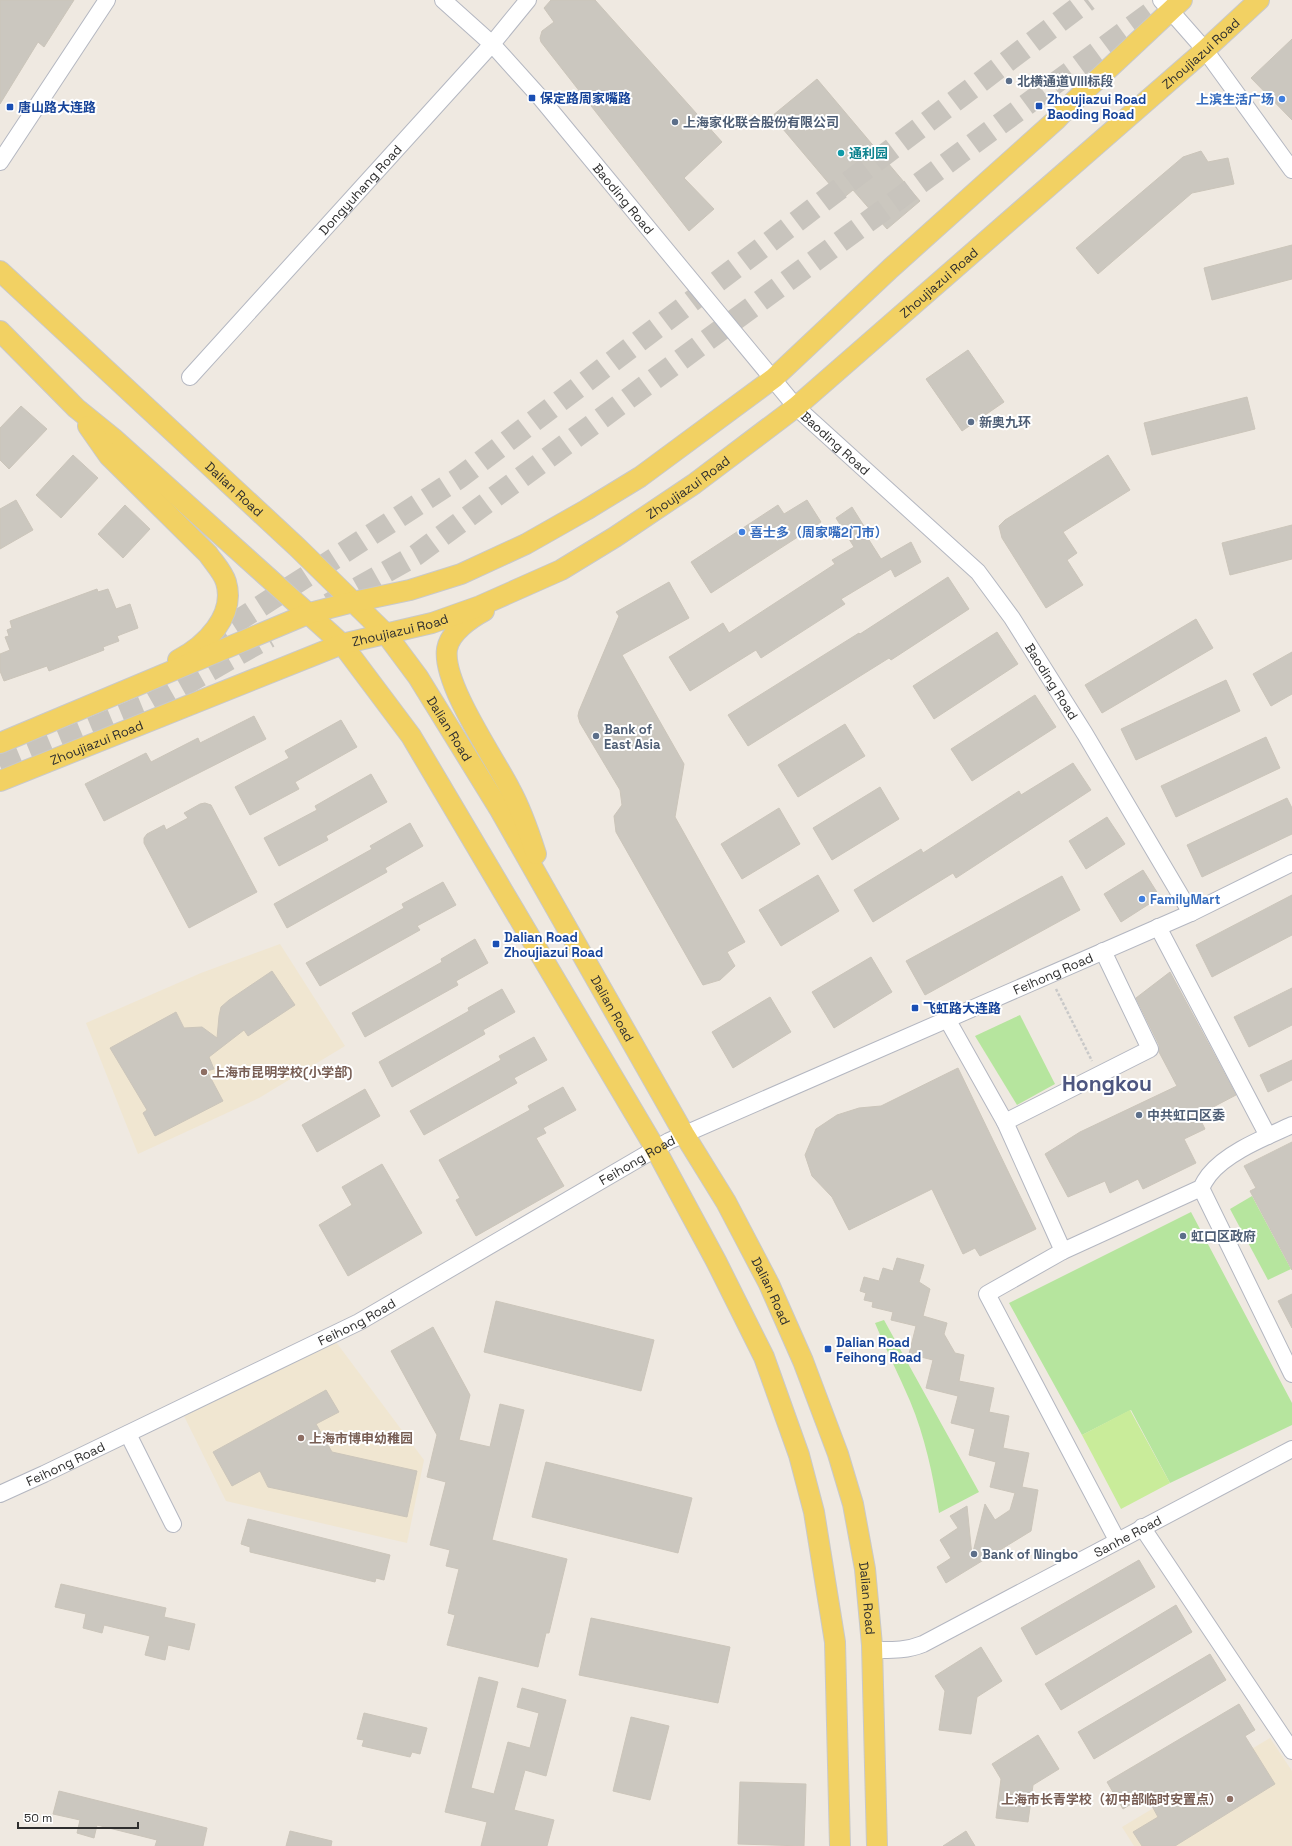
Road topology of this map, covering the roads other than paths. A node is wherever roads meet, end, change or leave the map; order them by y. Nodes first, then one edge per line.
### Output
1 (107, 0) edge
2 (443, 0) edge
3 (528, 0) edge
4 (1259, 0) edge
5 (1171, 3) edge
6 (492, 44) junction
7 (1204, 50) junction
8 (0, 162) edge
9 (1292, 170) edge
10 (0, 271) edge
11 (0, 331) edge
12 (190, 377) dead end
13 (774, 378) junction
14 (796, 407) junction
15 (76, 408) junction
16 (531, 584) junction
17 (353, 602) junction
18 (310, 613) junction
19 (386, 634) junction
20 (342, 644) junction
21 (115, 695) junction
22 (0, 743) edge
23 (0, 780) edge
24 (1292, 863) edge
25 (543, 885) junction
26 (1191, 913) junction
27 (1158, 927) junction
28 (1103, 951) junction
29 (947, 1019) junction
30 (1005, 1122) junction
31 (1292, 1125) edge
32 (684, 1134) junction
33 (1268, 1136) junction
34 (655, 1148) junction
35 (1201, 1188) junction
36 (1063, 1251) junction
37 (1292, 1374) edge
38 (128, 1434) junction
39 (1292, 1449) edge
40 (0, 1494) edge
41 (173, 1524) dead end
42 (1142, 1527) junction
43 (1117, 1540) junction
44 (872, 1650) junction
45 (1292, 1751) edge
46 (840, 1846) edge
47 (876, 1846) edge

1 - 8 street
2 - 6 street, Baoding Road
3 - 6 street, Dongyuhang Road
4 - 7 main road, Zhoujiazui Road
5 - 7 street
5 - 13 main road
6 - 12 street, Dongyuhang Road
6 - 13 street, Baoding Road
7 - 9 street
7 - 14 main road, Zhoujiazui Road
10 - 17 main road, Dalian Road
11 - 15 main road
13 - 14 street, Baoding Road
13 - 17 main road
14 - 16 main road, Zhoujiazui Road
14 - 26 street, Baoding Road
15 - 18 main road
15 - 21 main road
16 - 19 main road, Zhoujiazui Road
16 - 25 main road
17 - 18 main road
17 - 19 main road, Dalian Road
18 - 20 main road
18 - 21 main road
19 - 20 main road, Zhoujiazui Road
19 - 25 main road, Dalian Road
20 - 23 main road, Zhoujiazui Road
20 - 34 main road
21 - 22 main road
24 - 26 street, Feihong Road
25 - 32 main road, Dalian Road
26 - 27 street, Feihong Road
27 - 28 street, Feihong Road
27 - 33 street
28 - 29 street, Feihong Road
28 - 30 street
29 - 30 street
29 - 32 street, Feihong Road
30 - 36 street
31 - 33 street
32 - 34 street, Feihong Road
32 - 44 main road, Dalian Road
33 - 35 street
34 - 38 street, Feihong Road
34 - 46 main road
35 - 36 street
35 - 37 street
36 - 43 street
38 - 40 street, Feihong Road
38 - 41 street
39 - 42 street, Sanhe Road
42 - 43 street, Sanhe Road
42 - 45 street
43 - 44 street, Sanhe Road
44 - 47 main road, Dalian Road

